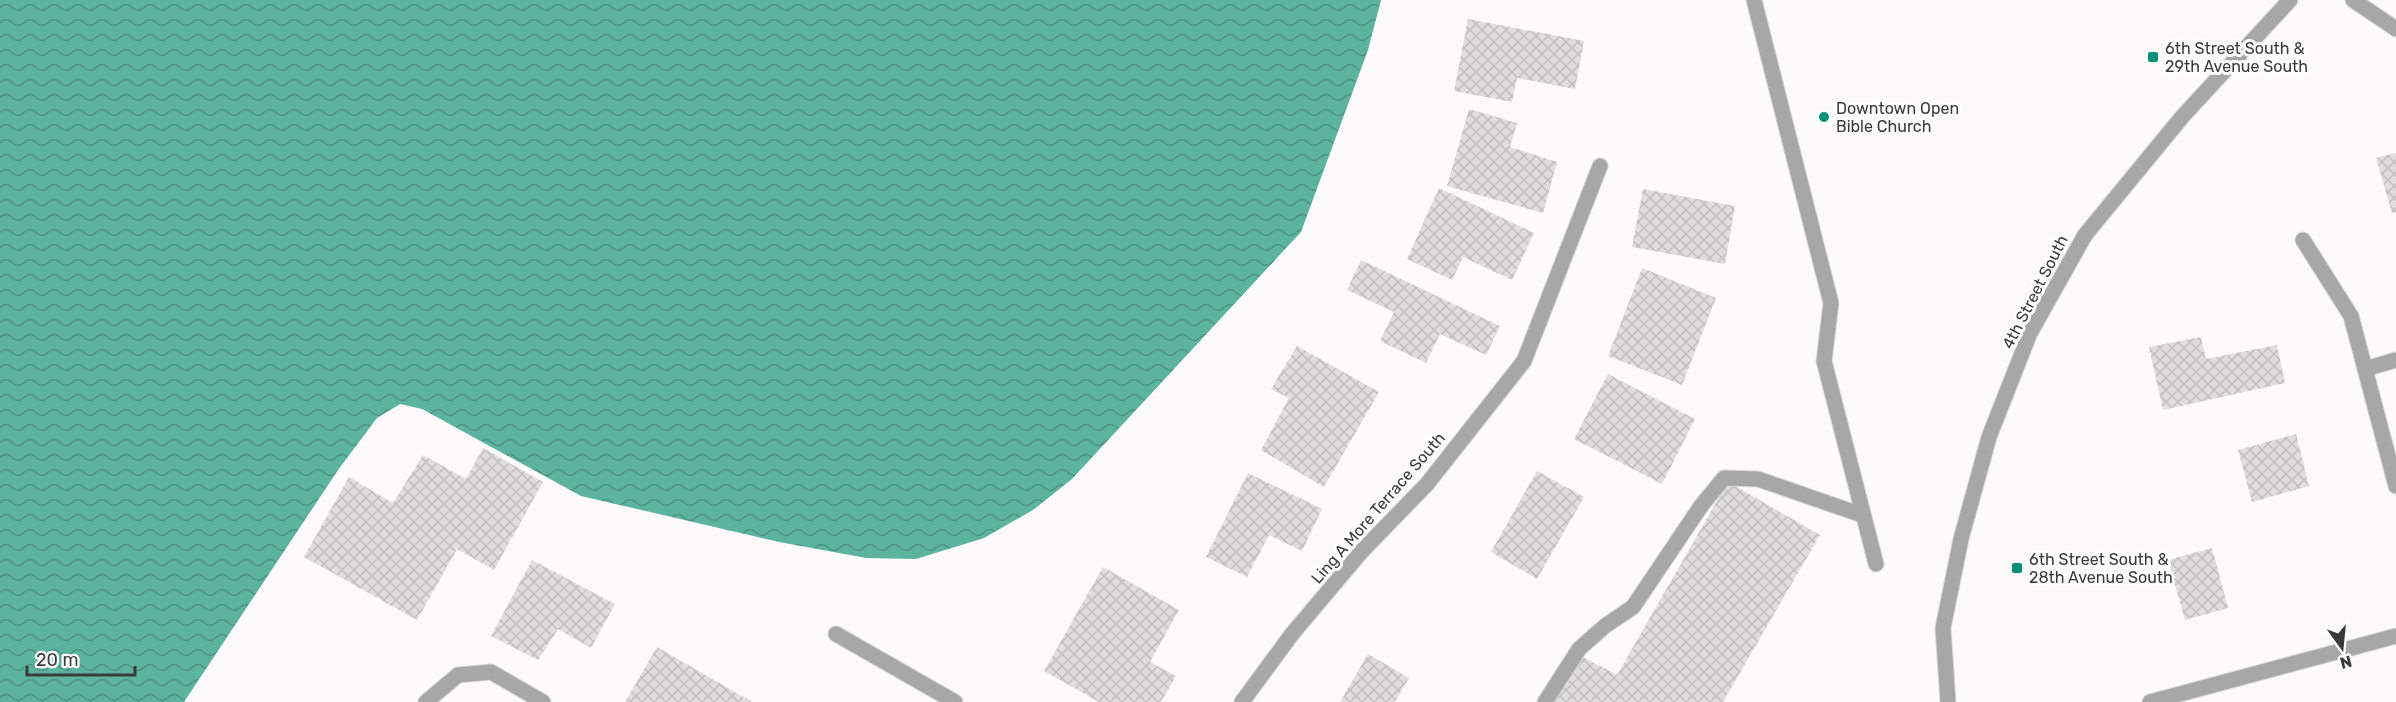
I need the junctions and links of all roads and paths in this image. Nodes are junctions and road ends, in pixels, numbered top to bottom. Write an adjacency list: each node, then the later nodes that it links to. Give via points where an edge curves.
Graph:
1 (1754, 0): 10 (street, via 1831,303 1824,361)
2 (2290, 0): 20 (street, 4th Street South, via 2181,117 2085,235 2030,333 1989,437 1961,539 1944,628)
3 (2353, 0): 4 (street)
4 (2396, 29)
5 (1600, 166): 18 (street, Ling A More Terrace South, via 1524,361 1427,484 1362,551 1292,634)
6 (2303, 240): 8 (street, via 2351,316)
7 (2396, 360): 8 (street)
8 (2365, 369): 9 (street)
9 (2396, 486)
10 (1862, 515): 11 (street); 19 (street, via 1758,479 1724,478 1633,607 1579,649)
11 (1876, 564)
12 (836, 634): 17 (street)
13 (2396, 636): 14 (street)
14 (2185, 698): 21 (street)
15 (426, 702): 16 (street, via 458,675 491,672)
16 (543, 702)
17 (956, 702)
18 (1242, 702)
19 (1545, 702)
20 (1948, 702)
21 (2150, 702)

